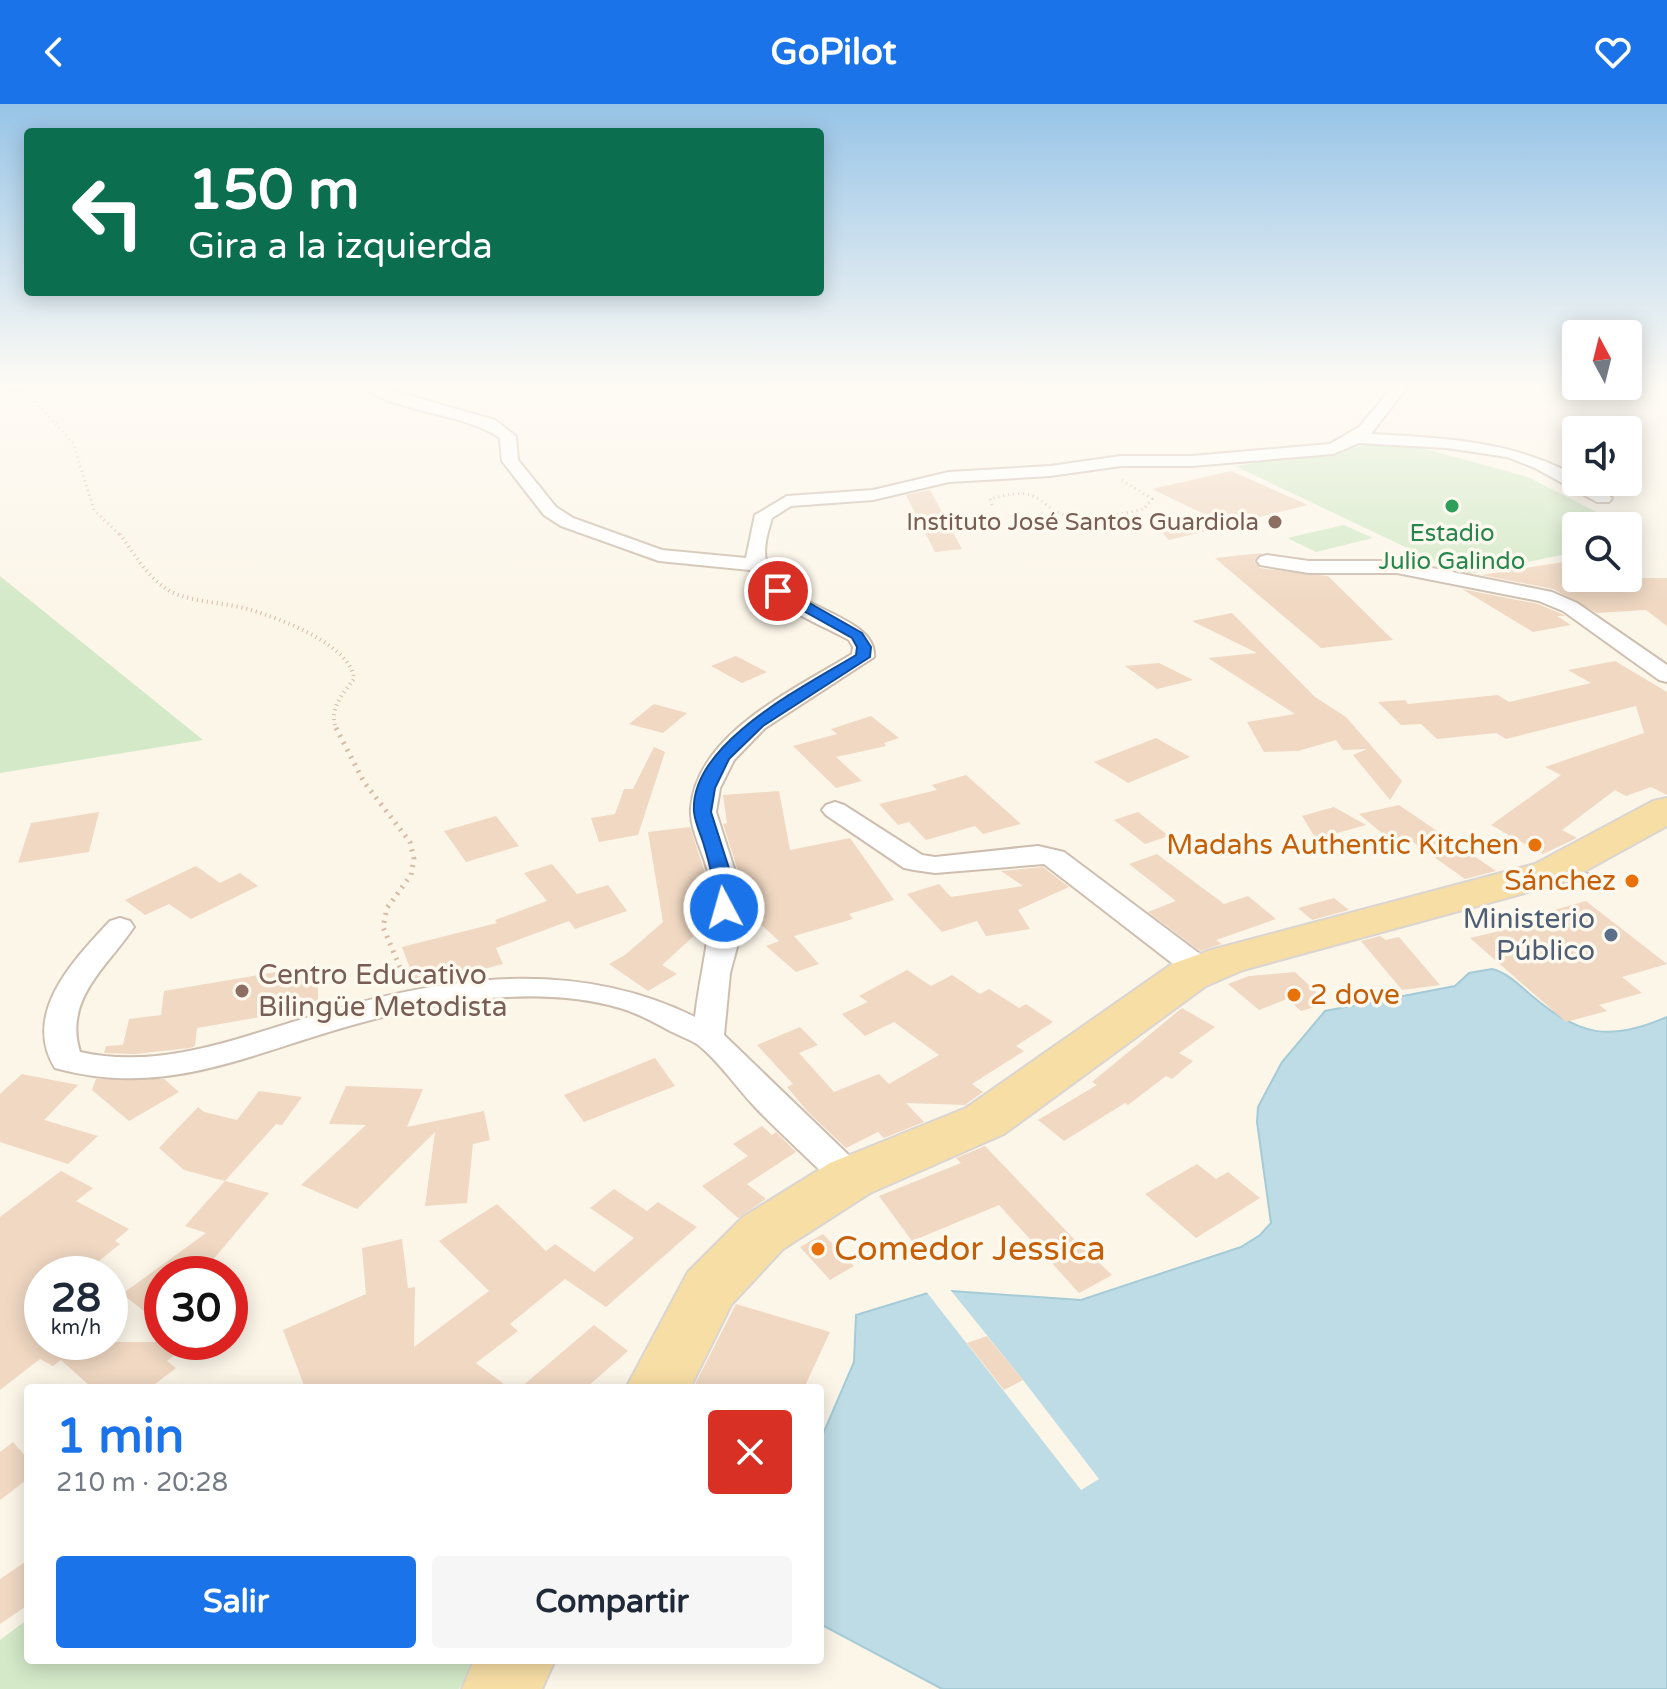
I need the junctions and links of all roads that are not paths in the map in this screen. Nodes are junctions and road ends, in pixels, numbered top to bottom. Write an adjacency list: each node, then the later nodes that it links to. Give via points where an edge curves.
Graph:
1 (510, 457): 6 (street, via 550,511 567,522 659,555)
2 (1249, 457): 6 (street, via 949,477 873,495 787,501 764,515)
3 (1519, 457): 4 (street)
4 (1603, 498)
5 (1267, 561): 7 (street, via 1309,567 1397,567 1545,596 1570,607)
6 (757, 565): 12 (street, via 778,591 857,636 863,657 757,723 723,757 707,788 703,812 724,881 725,936)
7 (1667, 675)
8 (835, 810): 11 (street, via 914,862 935,865 1038,854 1054,858)
9 (1667, 810): 11 (main road, via 1561,872)
10 (120, 927): 12 (street, via 67,994 60,1021 59,1045 66,1060 87,1068 162,1066 242,1051 414,1000 527,989 588,991 632,1001)
11 (1201, 970): 13 (main road, via 985,1121)
12 (708, 1037): 13 (street)
13 (850, 1178): 14 (main road, via 763,1233 709,1289)
14 (660, 1384)
15 (515, 1664): 16 (main road)
16 (500, 1689)

